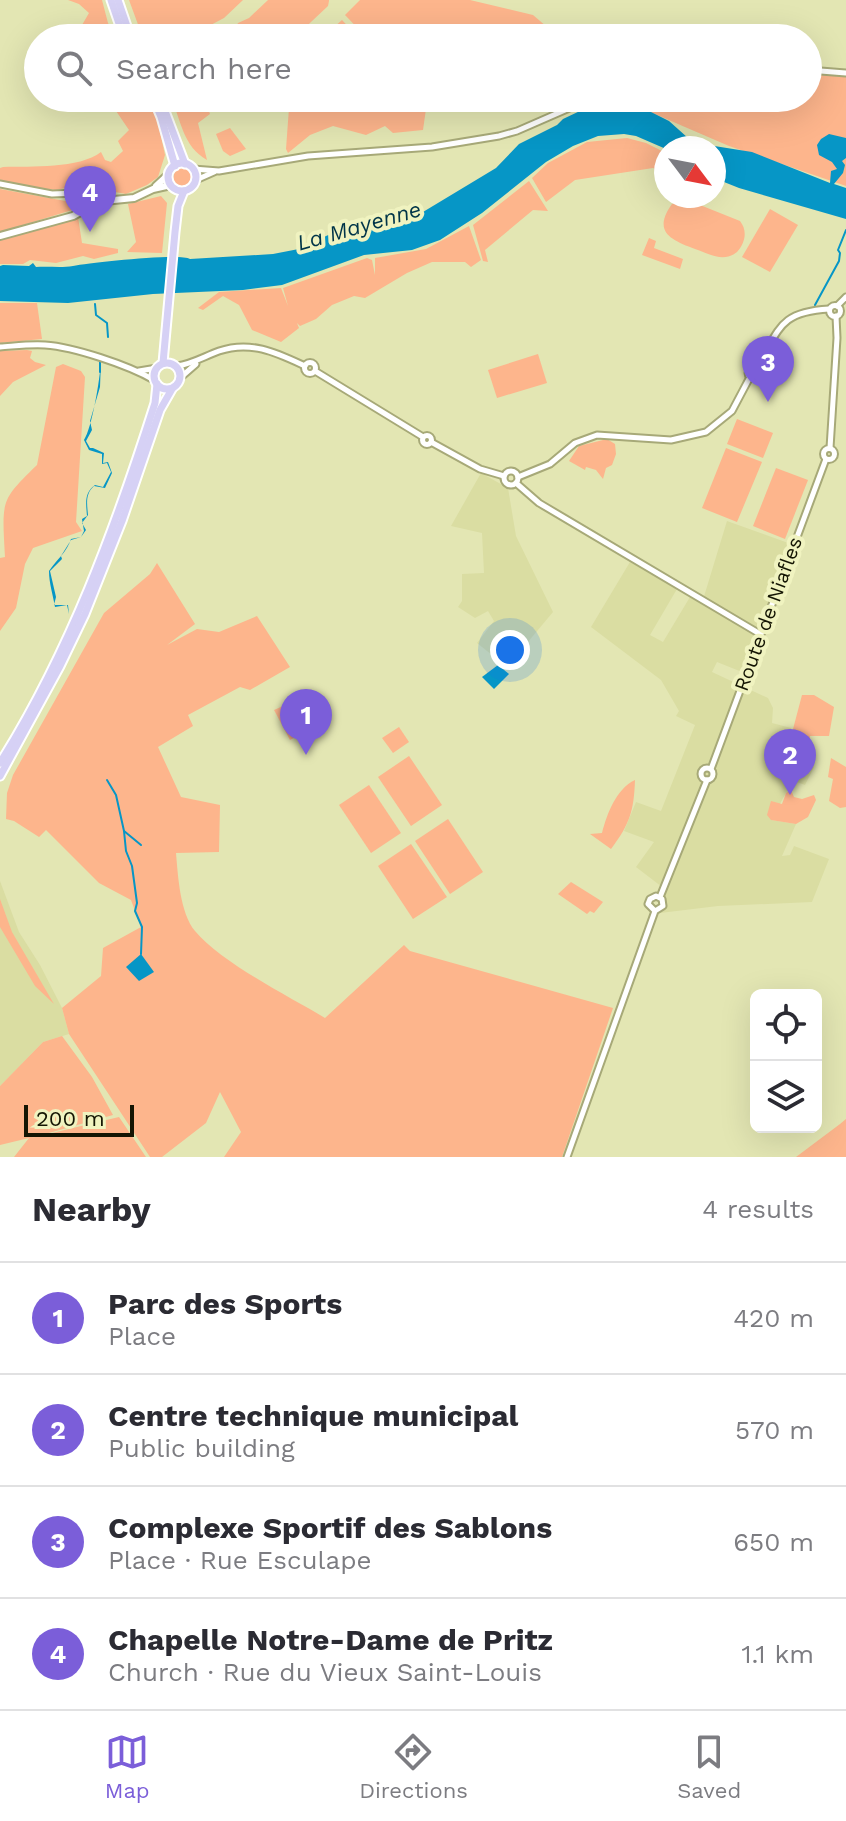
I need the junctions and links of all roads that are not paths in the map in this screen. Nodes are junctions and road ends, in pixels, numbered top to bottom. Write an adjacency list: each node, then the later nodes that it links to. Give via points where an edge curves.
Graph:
1 (111, 0): 3 (main road)
2 (118, 0): 4 (main road)
3 (119, 24)
4 (126, 24)
5 (822, 71): 6 (street)
6 (846, 73)
7 (159, 112): 11 (main road)
8 (165, 112): 10 (main road)
9 (561, 112): 13 (street, via 499,136)
10 (185, 164): 11 (main road); 12 (main road)
11 (175, 166): 14 (main road)
12 (193, 169): 13 (street); 15 (main road)
13 (219, 171): 15 (street)
14 (169, 174): 17 (main road); 18 (main road)
15 (196, 180): 19 (main road)
16 (0, 184): 20 (street)
17 (173, 187): 18 (main road); 19 (main road); 21 (main road)
18 (153, 189): 20 (main road, via 100,205)
19 (184, 191): 21 (main road)
20 (95, 200): 22 (main road, via 81,213)
21 (178, 206): 27 (main road)
22 (0, 236)
23 (846, 297): 24 (street)
24 (837, 306): 25 (street); 26 (street)
25 (829, 309): 26 (street); 37 (street, via 784,322 732,411 706,432 671,440 597,435)
26 (836, 316): 38 (street, Route de Niafles, via 830,448 824,451 826,459)
27 (168, 322): 30 (main road); 31 (main road)
28 (0, 347): 32 (street, via 48,345)
29 (204, 359): 31 (street); 33 (street); 36 (street, via 249,347 313,364 315,371 425,443)
30 (160, 365): 31 (main road); 32 (street); 34 (main road)
31 (176, 365): 33 (main road)
32 (139, 371): 34 (street)
33 (181, 377): 35 (main road)
34 (156, 382): 35 (main road); 39 (main road, via 155,403 99,566 56,663)
35 (172, 389): 40 (main road, via 85,614)
36 (504, 476): 37 (street, via 507,484); 37 (street, via 511,471)
37 (517, 480): 38 (street, via 539,503)
38 (760, 634): 41 (street, Route de Niafles, via 711,769 713,776)
39 (0, 763)
40 (0, 776)
41 (660, 897): 42 (street, via 663,906); 42 (street, via 649,901)
42 (655, 911): 43 (street)
43 (567, 1157)

